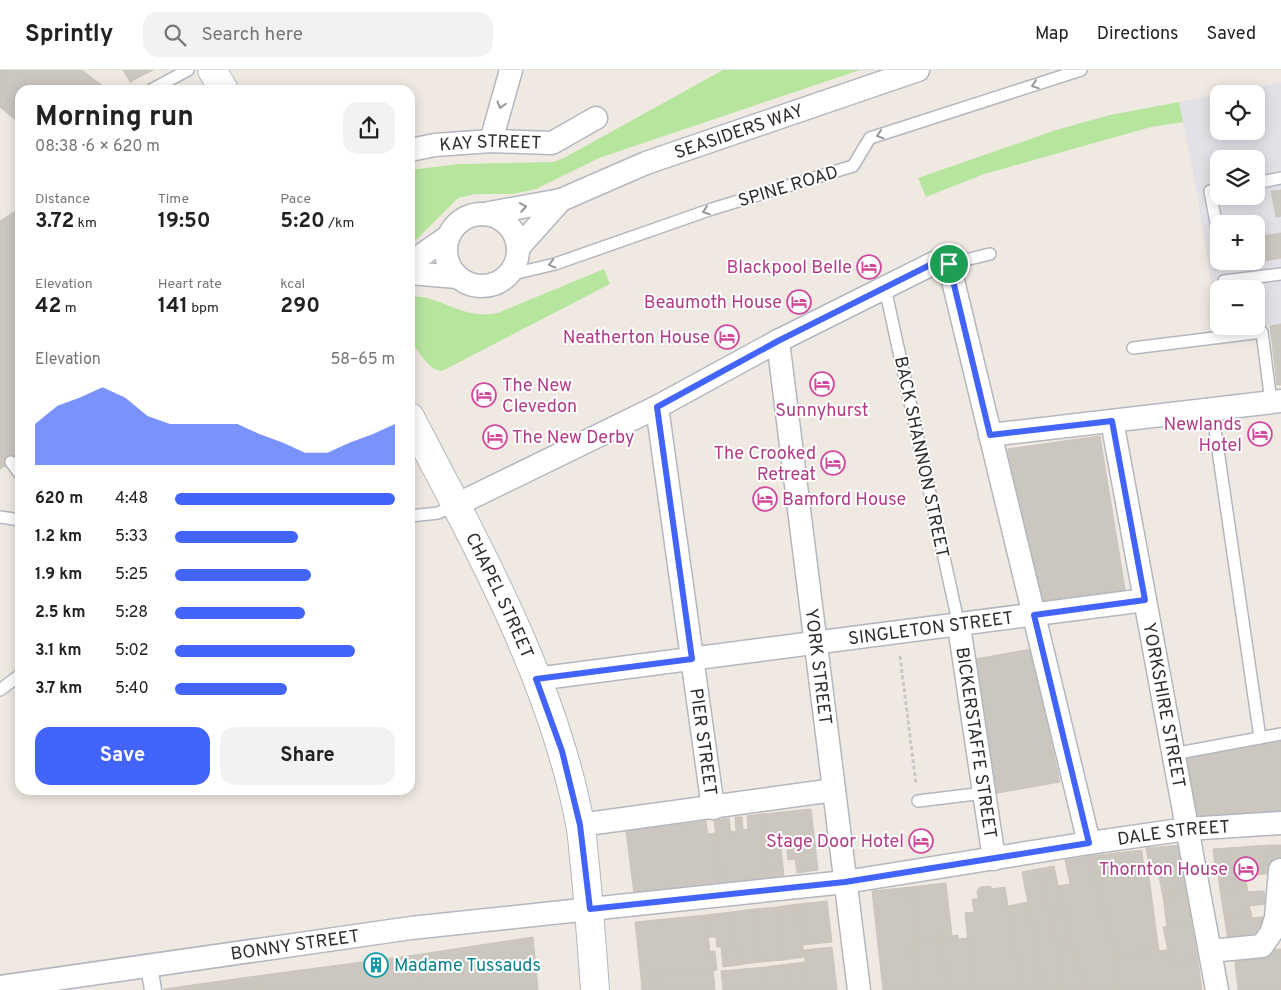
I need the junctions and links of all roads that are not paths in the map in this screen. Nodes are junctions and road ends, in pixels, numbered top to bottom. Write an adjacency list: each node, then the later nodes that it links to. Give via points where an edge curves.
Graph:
1 (188, 70): 6 (lane)
2 (212, 70): 7 (street)
3 (511, 70): 9 (street, one-way to 9)
4 (918, 70): 13 (street, SEASIDERS WAY, via 646,163)
5 (1081, 70): 21 (lane, SPINE ROAD, one-way to 21, via 870,138 853,166 712,209 555,264)
6 (160, 85)
7 (221, 85)
8 (596, 118): 9 (street, KAY STREET, via 552,143)
9 (491, 140): 10 (street, KAY STREET)
10 (415, 149)
11 (1281, 178): 12 (lane)
12 (1265, 181)
13 (561, 200): 14 (street, SEASIDERS WAY, one-way to 13); 16 (street, SEASIDERS WAY)
14 (484, 214): 15 (street, SEASIDERS WAY, via 463,219); 16 (street, via 503,221 511,229)
15 (449, 236): 18 (street, SEASIDERS WAY); 23 (street, via 446,258)
16 (518, 248): 21 (street, SEASIDERS WAY, via 514,267)
17 (990, 254): 19 (lane)
18 (415, 260)
19 (949, 264): 25 (street, via 934,263); 33 (street)
20 (415, 273): 23 (street)
21 (508, 274): 23 (street, via 489,286 472,285)
22 (1281, 274): 24 (lane)
23 (457, 277)
24 (1238, 280)
25 (885, 288): 26 (street); 42 (lane, BACK SHANNON STREET)
26 (778, 341): 29 (street); 43 (street, YORK STREET)
27 (1133, 348): 28 (lane, via 1262,332)
28 (1276, 402): 30 (street)
29 (657, 407): 36 (street); 44 (street, PIER STREET)
30 (1212, 409): 31 (street); 49 (lane)
31 (1112, 421): 33 (street); 40 (street, YORKSHIRE STREET)
32 (415, 427): 36 (street, CHAPEL STREET)
33 (990, 435): 41 (street)
34 (11, 462): 35 (lane)
35 (15, 467)
36 (456, 505): 37 (lane, via 438,513); 45 (street, CHAPEL STREET, via 502,598)
37 (415, 515)
38 (0, 517): 39 (lane)
39 (15, 519)
40 (1145, 600): 41 (street, SINGLETON STREET); 50 (street, YORKSHIRE STREET)
41 (1034, 615): 42 (street, SINGLETON STREET); 58 (street)
42 (959, 626): 43 (street, SINGLETON STREET); 52 (street, BICKERSTAFFE STREET)
43 (815, 643): 44 (street, SINGLETON STREET); 51 (street, YORK STREET)
44 (692, 659): 45 (street, SINGLETON STREET); 54 (street, PIER STREET)
45 (536, 679): 56 (street, CHAPEL STREET, via 562,751)
46 (15, 680): 47 (lane)
47 (0, 690)
48 (1281, 734): 49 (lane)
49 (1260, 738): 50 (lane)
50 (1173, 754): 57 (street, YORKSHIRE STREET)
51 (834, 790): 54 (street); 61 (street, YORK STREET)
52 (984, 793): 53 (lane); 59 (street, BICKERSTAFFE STREET)
53 (918, 801)
54 (713, 808): 56 (street)
55 (1281, 823): 57 (street, DALE STREET)
56 (580, 825): 62 (street, CHAPEL STREET)
57 (1187, 829): 58 (street, DALE STREET); 63 (street, YORKSHIRE STREET)
58 (1089, 843): 59 (street, DALE STREET)
59 (994, 860): 61 (street, DALE STREET)
60 (1280, 870): 63 (street, via 1276,918 1262,946)
61 (845, 882): 62 (street, DALE STREET); 68 (street, YORK STREET)
62 (590, 909): 64 (street, BONNY STREET, via 411,928); 67 (street, CHAPEL STREET)
63 (1210, 952): 69 (street, YORKSHIRE STREET)
64 (150, 966): 65 (street, BONNY STREET); 66 (street)
65 (0, 987)
66 (153, 990)
67 (595, 990)
68 (859, 990)
69 (1216, 990)

